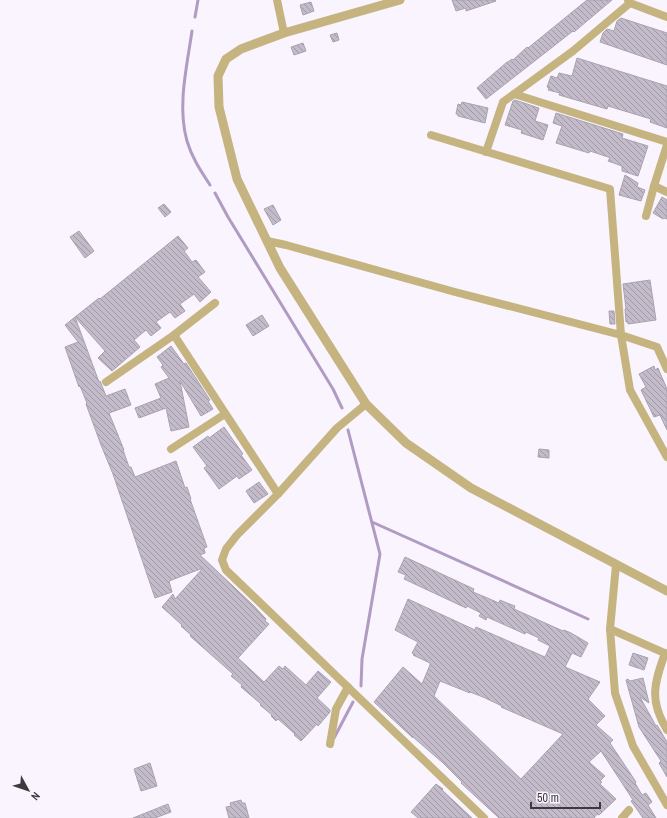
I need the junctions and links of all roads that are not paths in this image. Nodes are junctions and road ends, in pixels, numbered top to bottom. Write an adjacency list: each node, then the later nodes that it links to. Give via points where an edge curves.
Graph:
1 (277, 0): 5 (street)
2 (400, 0): 5 (street)
3 (629, 2): 4 (street); 6 (street, via 573,51)
4 (667, 17)
5 (284, 33): 13 (street, via 240,49 226,59 218,76 219,107 236,179)
6 (514, 94): 8 (street); 9 (street, via 503,102)
7 (431, 135): 9 (street)
8 (667, 143): 10 (street)
9 (486, 152): 16 (street, via 610,189)
10 (654, 186): 11 (street); 12 (street)
11 (667, 192)
12 (646, 216)
13 (267, 241): 16 (street); 19 (street, via 280,268)
14 (215, 303): 15 (street)
15 (174, 335): 18 (street); 20 (street)
16 (621, 335): 17 (street, via 657,347); 22 (street, via 630,390)
17 (667, 369)
18 (106, 382)
19 (366, 404): 23 (street, via 337,428); 24 (street, via 406,443 471,488)
20 (225, 414): 21 (street); 23 (street)
21 (171, 449)
22 (667, 455)
23 (278, 494): 28 (street, via 226,549 222,560 226,570)
24 (616, 565): 25 (street); 26 (street)
25 (667, 591)
26 (610, 629): 27 (street); 31 (street, via 615,692 633,746)
27 (666, 654): 29 (street, via 656,678 654,695 659,717)
28 (348, 687): 30 (street, via 336,709); 33 (street)
29 (667, 730)
30 (330, 744)
31 (667, 805)
32 (629, 810): 34 (street)
33 (484, 818)
34 (622, 818)

